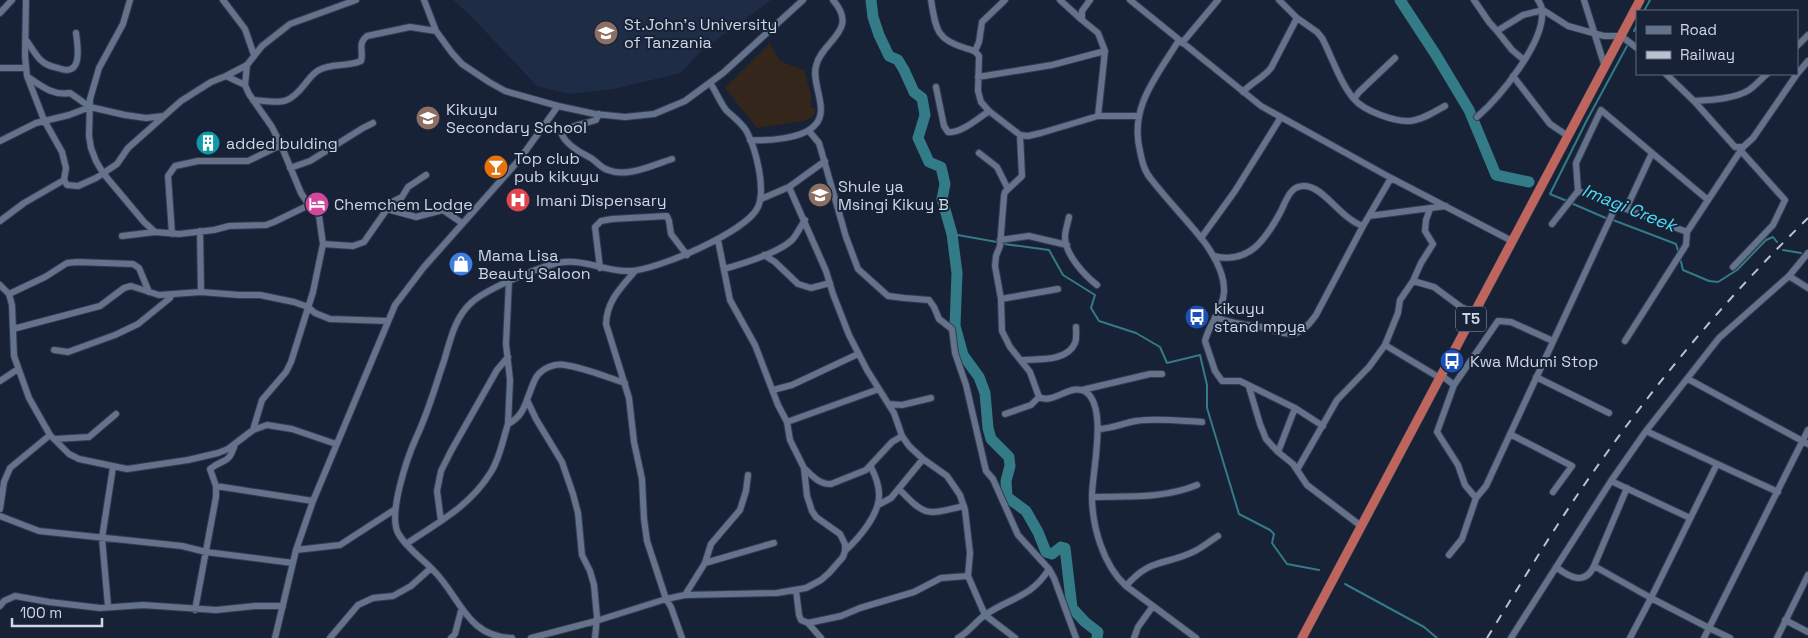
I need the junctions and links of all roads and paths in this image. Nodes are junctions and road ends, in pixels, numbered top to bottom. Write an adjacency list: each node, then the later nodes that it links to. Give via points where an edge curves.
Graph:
1 (12, 0): 21 (street)
2 (26, 0): 30 (street)
3 (130, 0): 61 (street, via 123,24 98,68)
4 (223, 0): 36 (street, via 246,29)
5 (356, 0): 36 (street, via 290,24)
6 (424, 0): 24 (street)
7 (802, 0): 52 (street)
8 (832, 0): 71 (street, via 842,16 842,25 816,63 821,110 817,123)
9 (931, 0): 34 (street, via 942,38)
10 (1005, 0): 34 (street, via 982,22)
11 (1060, 0): 23 (street)
12 (1090, 0): 23 (street, via 1082,11)
13 (1130, 0): 31 (street)
14 (1218, 0): 31 (street)
15 (1279, 0): 22 (street)
16 (1474, 0): 25 (street)
17 (1538, 0): 20 (street)
18 (1584, 0): 27 (street)
19 (1640, 0): 29 (highway, T5)
20 (1542, 10): 25 (street, via 1523,15); 27 (street, via 1568,26); 38 (street, via 1537,39)
21 (0, 13)
22 (1297, 18): 55 (street, via 1266,75 1250,84); 56 (street, via 1322,38)
23 (1082, 20): 35 (street, via 1098,33)
24 (436, 30): 57 (street, via 410,27 367,36 360,45 361,61 318,70 297,94 286,101); 59 (street, via 452,53 474,73 505,91)
25 (1497, 31): 38 (street)
26 (76, 33): 30 (street, via 78,59 70,69 62,70 43,62)
27 (1594, 33): 29 (street); 41 (street)
28 (1808, 35): 32 (street)
29 (1621, 36): 33 (street); 41 (highway, T5)
30 (26, 40): 43 (street)
31 (1180, 42): 55 (street); 66 (street, via 1150,88)
32 (1798, 45)
33 (1636, 47)
34 (975, 51): 51 (street, via 980,60)
35 (1105, 51): 51 (street, via 1052,65); 65 (street)
36 (254, 55): 40 (street)
37 (1394, 58): 56 (street)
38 (1524, 60): 50 (street)
39 (1808, 61): 44 (street)
40 (247, 65): 49 (street); 53 (street)
41 (1605, 67): 73 (highway, T5)
42 (0, 68): 43 (street)
43 (26, 68): 48 (street)
44 (1798, 73)
45 (1667, 75): 58 (street)
46 (1766, 75): 58 (street, via 1744,92)
47 (1796, 75): 77 (street)
48 (27, 76): 61 (street, via 51,91 70,93); 69 (street)
49 (226, 76): 53 (street); 64 (street, via 193,92)
50 (1512, 76): 68 (street); 73 (street, via 1550,124)
51 (978, 77): 62 (street, via 980,98)
52 (711, 84): 63 (street, via 685,101 654,114 625,117); 74 (street)
53 (245, 85): 57 (street)
54 (936, 87): 62 (street, via 948,132 970,125)
55 (1244, 92): 67 (street)
56 (1354, 99): 60 (street, via 1376,113 1406,121)
57 (253, 100): 76 (street)
58 (1694, 101): 77 (street, via 1735,147)
59 (558, 106): 63 (street); 102 (street, via 519,160)
60 (1445, 106)
61 (90, 107): 64 (street, via 146,118); 69 (street); 83 (street, via 89,142)
62 (989, 111): 72 (street)
63 (599, 114): 80 (street, via 596,120 566,130 562,135 567,143 604,169 632,171)
64 (166, 116): 83 (street, via 128,148 117,164)
65 (1098, 116): 66 (street); 72 (street, via 1041,133)
66 (1138, 116): 110 (street, via 1138,146 1145,171)
67 (1281, 117): 85 (street); 110 (street)
68 (1477, 117)
69 (44, 120): 75 (street); 86 (street, via 62,152 66,168)
70 (374, 123): 82 (street, via 310,161)
71 (809, 131): 74 (street, via 774,139); 81 (street, via 819,143)
72 (1020, 135): 88 (street, via 1022,176)
73 (1568, 136): 113 (highway, T5)
74 (750, 140): 90 (street, via 759,172)
75 (0, 141)
76 (281, 144): 82 (street); 108 (street, via 248,161 175,166 168,176)
77 (1742, 149): 91 (street); 120 (street, via 1785,200 1773,224)
78 (1652, 152): 89 (street, via 1601,110 1576,162); 91 (street); 96 (street)
79 (979, 153): 88 (street, via 997,167)
80 (672, 159)
81 (825, 161): 87 (street); 223 (street, via 858,269 888,296 928,300 940,319 952,328 955,353 966,385 986,471 993,479 1018,535)
82 (290, 168): 94 (street)
83 (103, 173): 86 (street, via 78,186 67,185); 106 (street)
84 (426, 175): 97 (street, via 408,187)
85 (1391, 178): 92 (street); 98 (street)
86 (64, 180): 101 (street)
87 (789, 187): 90 (street); 100 (street)
88 (1008, 189): 112 (street, via 1002,202)
89 (1578, 191): 93 (street); 103 (street)
90 (760, 199): 111 (street, via 753,214)
91 (1708, 200): 107 (street)
92 (1446, 206): 95 (street); 113 (street)
93 (1616, 206): 96 (street); 143 (street)
94 (311, 208): 105 (street, via 305,207 266,225); 114 (street, via 320,216)
95 (1430, 209): 98 (street); 126 (street, via 1425,231 1433,244)
96 (1626, 209): 107 (street)
97 (387, 210): 102 (street, via 416,216 443,210); 114 (street, via 359,245)
98 (1369, 216): 104 (street)
99 (1069, 217): 115 (street)
100 (805, 220): 118 (street, via 791,241); 127 (street)
101 (0, 221)
102 (462, 223): 140 (street, via 395,305)
103 (1552, 224)
104 (1362, 226): 119 (street, via 1311,187 1297,187 1289,195 1273,226 1252,250 1232,259); 139 (street, via 1325,299 1302,330 1288,334)
105 (200, 231): 108 (street); 133 (street)
106 (155, 232): 108 (street); 109 (street)
107 (1687, 232): 144 (street, via 1686,245)
108 (172, 234)
109 (122, 236)
110 (1201, 238): 119 (street)
111 (718, 240): 117 (street); 122 (street)
112 (1000, 240): 115 (street, via 1028,236); 136 (street, via 995,266)
113 (1512, 241): 138 (highway, T5)
114 (323, 244): 137 (street)
115 (1067, 245): 129 (street, via 1081,271)
116 (1808, 252): 124 (street)
117 (687, 254): 121 (street, via 671,234 667,216 612,219 601,221 596,227); 123 (street)
118 (764, 255): 122 (street); 127 (street, via 798,284 811,288)
119 (1214, 256): 139 (street, via 1224,292)
120 (1733, 267)
121 (600, 268): 123 (street); 125 (street, via 565,262)
122 (724, 269): 160 (street, via 732,303 755,344)
123 (635, 271): 156 (street, via 606,312 610,342)
124 (1789, 276): 130 (street); 154 (street, via 1720,338)
125 (509, 280): 148 (street); 205 (street, via 469,304 459,318 404,467)
126 (1413, 280): 138 (street, via 1434,287 1461,307); 145 (street, via 1400,300)
127 (830, 283): 147 (street)
128 (0, 284): 134 (street)
129 (1097, 285)
130 (1808, 288)
131 (1058, 289): 136 (street)
132 (150, 292): 134 (street, via 139,268 133,264 77,262 67,263); 135 (street); 142 (street, via 131,286 100,306)
133 (201, 292): 135 (street); 137 (street, via 260,295)
134 (9, 294): 142 (street)
135 (171, 295): 146 (street, via 138,324 116,335 68,352)
136 (1000, 299): 149 (street, via 1004,335)
137 (308, 307): 140 (street, via 330,319); 175 (street, via 291,362 262,400)
138 (1474, 312): 152 (highway, T5)
139 (1215, 317): 158 (street, via 1205,341 1218,378)
140 (388, 321): 183 (street)
141 (1076, 327): 149 (street, via 1075,343 1059,356)
142 (13, 329): 150 (street)
143 (1553, 341): 153 (street); 157 (street, via 1511,322 1498,321)
144 (1624, 341)
145 (1385, 345): 152 (street); 173 (street, via 1337,400)
146 (54, 350)
147 (858, 354): 159 (street); 160 (street)
148 (508, 357): 172 (street); 208 (street, via 497,370 441,471 437,491)
149 (1021, 360): 162 (street, via 1030,372)
150 (18, 369): 155 (street); 180 (street, via 29,398)
151 (1162, 374): 161 (street)
152 (1440, 376): 157 (street); 209 (highway, T5)
153 (1536, 377): 167 (street); 178 (street)
154 (1688, 379): 177 (street); 181 (street)
155 (0, 381)
156 (625, 382): 164 (street, via 564,364 556,365 538,374); 230 (street, via 642,479 647,541)
157 (1454, 386): 200 (street, via 1437,432 1458,466 1465,485)
158 (1249, 387): 166 (street); 184 (street, via 1266,439)
159 (879, 389): 165 (street); 170 (street)
160 (773, 390): 170 (street)
161 (1082, 390): 162 (street, via 1048,399); 174 (street, via 1093,402)
162 (1039, 397): 169 (street, via 1031,404)
163 (930, 398): 165 (street)
164 (527, 400): 172 (street, via 516,420); 239 (street, via 562,462 573,494 580,523 582,555 594,585)
165 (889, 404): 179 (street)
166 (1295, 408): 173 (street); 184 (street)
167 (1610, 413)
168 (116, 414): 180 (street, via 89,437)
169 (1005, 414)
170 (787, 422): 189 (street, via 790,440)
171 (1202, 422): 174 (street, via 1148,420)
172 (508, 424): 208 (street, via 492,470 462,507)
173 (1322, 426): 190 (street)
174 (1098, 429): 199 (street)
175 (253, 430): 182 (street); 183 (street, via 267,425 292,429)
176 (1808, 430): 181 (street)
177 (1646, 431): 186 (street); 192 (street)
178 (1510, 434): 197 (street, via 1572,466); 200 (street, via 1486,486)
179 (902, 436): 185 (street); 188 (street, via 892,442)
180 (53, 437): 187 (street, via 69,454 79,459); 204 (street, via 10,468 4,482)
181 (1805, 443): 198 (street)
182 (235, 444): 187 (street, via 218,453 188,460 127,469); 193 (street, via 232,456 210,470)
183 (336, 444): 201 (street)
184 (1278, 452): 190 (street)
185 (923, 459): 195 (street); 203 (street, via 954,484)
186 (1718, 464): 198 (street); 207 (street)
187 (113, 467): 211 (street)
188 (871, 467): 189 (street, via 831,484 819,482); 202 (street, via 880,495)
189 (804, 468): 215 (street, via 812,511 840,534)
190 (1298, 470): 209 (street, via 1307,485)
191 (748, 475): 218 (street, via 740,510 711,544)
192 (1611, 481): 196 (street); 221 (street)
193 (216, 486): 201 (street); 216 (street)
194 (1197, 486): 199 (street, via 1156,496)
195 (899, 488): 202 (street, via 888,501); 203 (street, via 921,511)
196 (1627, 488): 207 (street); 220 (street)
197 (1554, 492)
198 (1778, 492): 241 (street)
199 (1092, 497): 226 (street, via 1094,517 1106,556 1113,572)
200 (1476, 498): 217 (street, via 1462,538)
201 (313, 501): 214 (street)
202 (878, 505): 215 (street, via 866,529)
203 (964, 506): 225 (street, via 970,553)
204 (0, 509)
205 (394, 510): 213 (street, via 397,531); 214 (street, via 340,544)
206 (0, 516): 211 (street, via 39,531)
207 (1690, 518): 229 (street)
208 (441, 521): 213 (street)
209 (1361, 526): 257 (highway, T5)
210 (1218, 536): 226 (street, via 1195,550 1148,566)
211 (102, 538): 216 (street, via 182,546); 232 (street)
212 (774, 543): 218 (street)
213 (406, 544): 222 (street)
214 (296, 550): 219 (street)
215 (845, 551): 227 (street, via 821,580)
216 (206, 552): 219 (street); 235 (street)
217 (1449, 555)
218 (705, 562): 228 (street)
219 (293, 563): 233 (street)
220 (1594, 566): 221 (street, via 1581,578 1569,576); 229 (street)
221 (1556, 567): 258 (street)
222 (431, 568): 236 (street); 245 (street, via 411,586 393,596 373,598 358,605)
223 (1049, 569): 237 (street, via 1042,580 1024,594); 254 (street)
224 (1808, 575): 238 (street)
225 (968, 576): 237 (street); 240 (street, via 941,578 914,592 841,616)
226 (1126, 586): 234 (street)
227 (796, 590): 228 (street); 240 (street, via 799,615)
228 (685, 595): 230 (street)
229 (1651, 598): 241 (street); 259 (street)
230 (666, 599): 239 (street); 250 (street)
231 (0, 606): 232 (street, via 15,596 100,608)
232 (108, 606): 235 (street, via 143,605)
233 (283, 606): 235 (street); 244 (street)
234 (1153, 606): 255 (street); 256 (street)
235 (196, 610)
236 (461, 610): 246 (street); 247 (street, via 484,631)
237 (985, 615): 252 (street); 253 (street)
238 (1785, 620): 242 (street); 262 (street)
239 (596, 621): 243 (street); 249 (street)
240 (808, 623): 251 (street)
241 (1709, 628): 260 (street); 261 (street)
242 (1808, 632)
243 (543, 637): 248 (street)
244 (275, 638)
245 (330, 638)
246 (451, 638)
247 (512, 638)
248 (531, 638)
249 (596, 638)
250 (682, 638)
251 (821, 638)
252 (958, 638)
253 (1015, 638)
254 (1076, 638)
255 (1134, 638)
256 (1196, 638)
257 (1302, 638)
258 (1511, 638)
259 (1630, 638)
260 (1704, 638)
261 (1730, 638)
262 (1776, 638)

